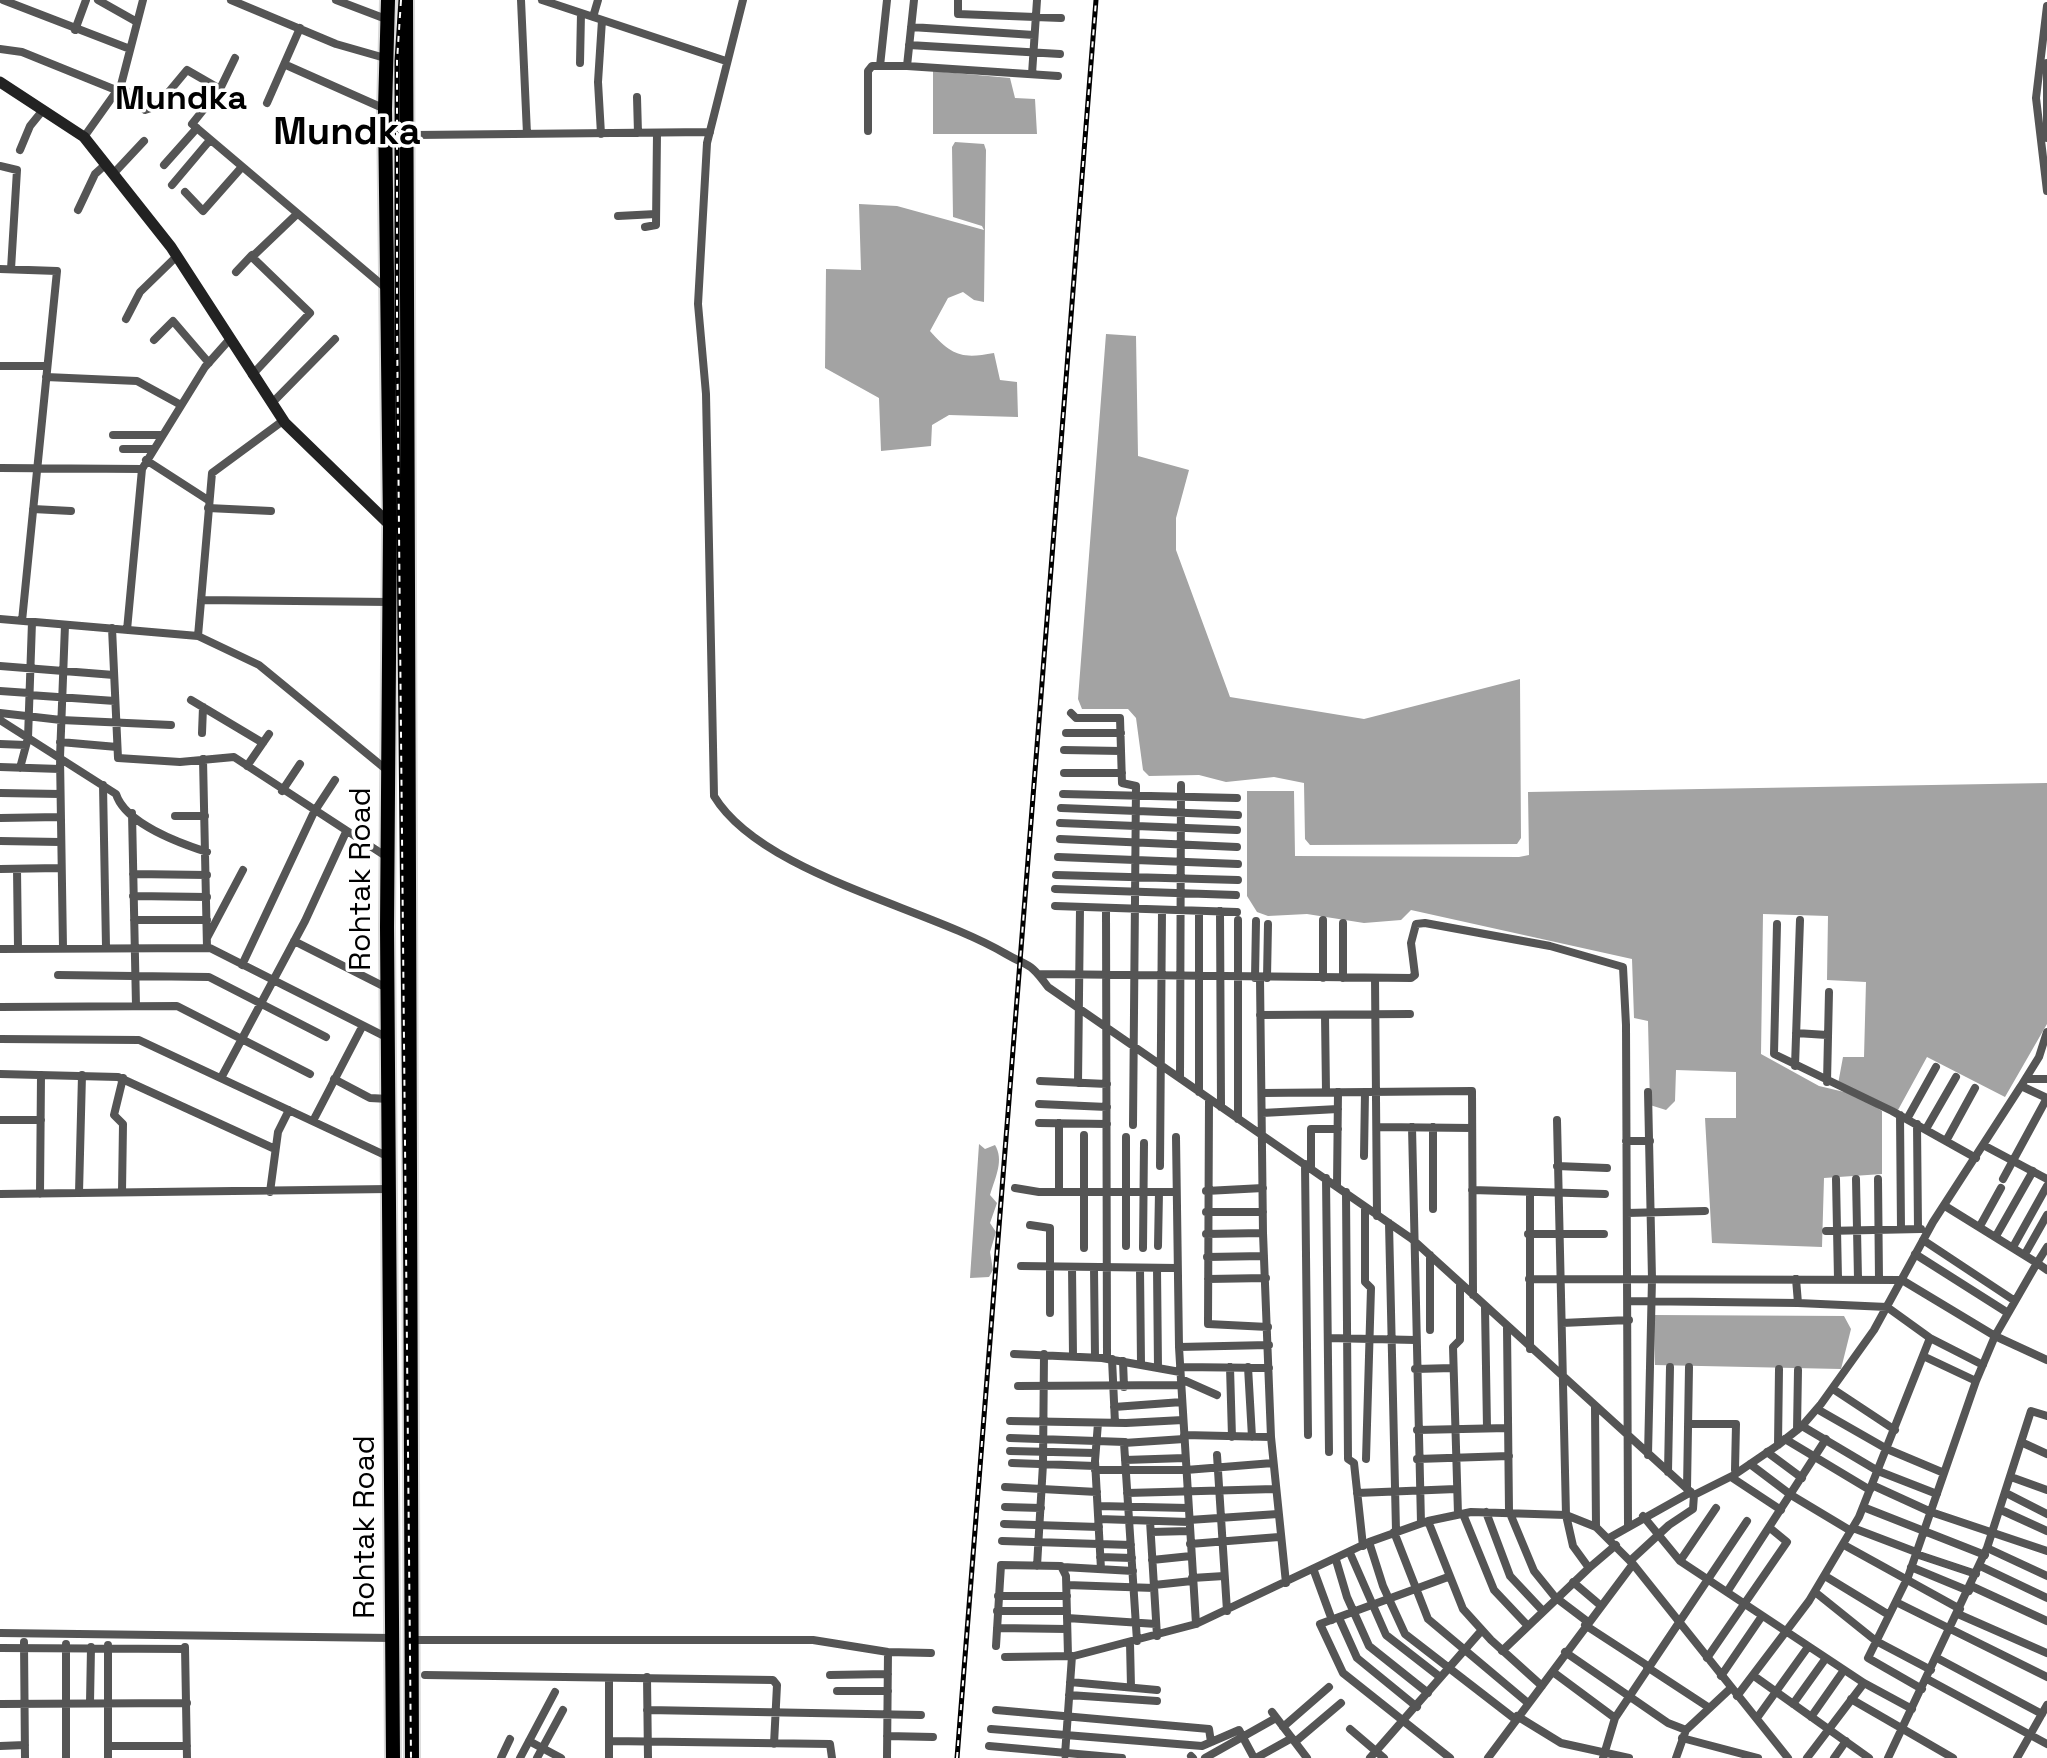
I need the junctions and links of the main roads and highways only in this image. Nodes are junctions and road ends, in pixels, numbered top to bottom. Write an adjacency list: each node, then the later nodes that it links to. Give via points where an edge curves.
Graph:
1 (388, 0): 3 (highway, Rohtak Road)
2 (406, 0): 4 (highway, Rohtak Road)
3 (389, 366): 4 (highway); 6 (highway, Rohtak Road)
4 (406, 366): 5 (highway, Rohtak Road)
5 (408, 1241): 6 (highway); 8 (highway, Rohtak Road)
6 (391, 1242): 7 (highway, Rohtak Road)
7 (393, 1758)
8 (412, 1758)

